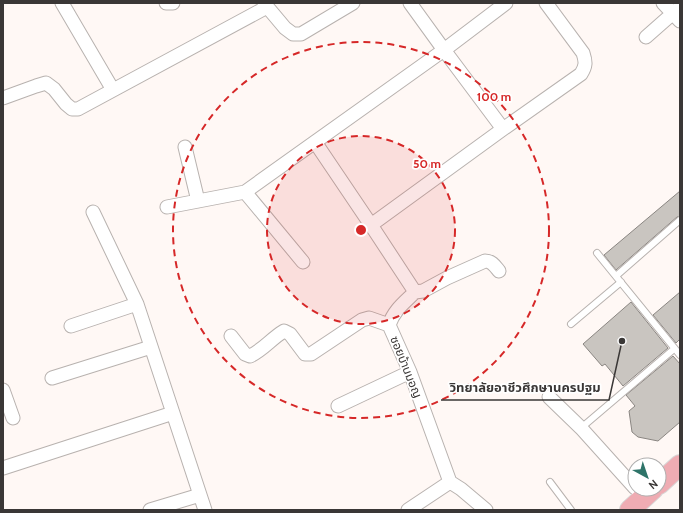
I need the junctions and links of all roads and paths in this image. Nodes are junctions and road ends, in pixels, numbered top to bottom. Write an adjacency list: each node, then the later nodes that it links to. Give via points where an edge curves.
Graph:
1 (62, 3): 13 (street)
2 (166, 3): 3 (street)
3 (173, 3)
4 (353, 3): 9 (street, via 301,34 293,34 285,28)
5 (410, 3): 12 (street)
6 (506, 3): 12 (street)
7 (546, 3): 15 (street, via 583,53 585,67 581,74)
8 (663, 3): 10 (street)
9 (266, 5): 13 (street)
10 (678, 14): 11 (street)
11 (646, 38)
12 (444, 50): 15 (street); 16 (street)
13 (113, 90): 14 (street, via 78,109 66,104 46,83)
14 (3, 98)
15 (503, 129): 23 (street)
16 (315, 142): 18 (street); 23 (street)
17 (185, 147): 19 (street)
18 (246, 192): 19 (street); 25 (street)
19 (198, 201): 20 (street)
20 (167, 206)
21 (93, 212): 30 (street)
22 (680, 220): 27 (lane)
23 (371, 225): 29 (street)
24 (597, 253): 27 (lane)
25 (303, 262)
26 (499, 271): 29 (street, via 489,261 485,261 423,291)
27 (616, 276): 28 (lane)
28 (621, 282): 31 (lane); 36 (lane)
29 (415, 292): 32 (street, ซอยบ้านมอญ, via 395,312)
30 (137, 304): 33 (street); 35 (street)
31 (571, 324)
32 (389, 325): 34 (street, via 369,318 362,320 311,354 305,354 290,334 284,332 250,356 245,354); 38 (street, ซอยบ้านมอญ)
33 (71, 326)
34 (231, 336)
35 (151, 347): 39 (street); 43 (street)
36 (674, 349): 37 (lane); 45 (lane)
37 (680, 355)
38 (410, 372): 42 (street); 50 (street, ซอยบ้านมอญ)
39 (52, 378)
40 (3, 390): 44 (street)
41 (549, 397): 45 (street)
42 (338, 406)
43 (173, 413): 47 (street); 52 (street)
44 (13, 418)
45 (580, 428): 49 (street)
46 (680, 465): 48 (main road)
47 (3, 468)
48 (667, 477)
49 (627, 480)
50 (450, 482): 55 (street); 56 (street)
51 (550, 482): 57 (lane)
52 (200, 495): 53 (street); 54 (street)
53 (150, 510)
54 (205, 510)
55 (408, 510)
56 (486, 510)
57 (571, 510)

